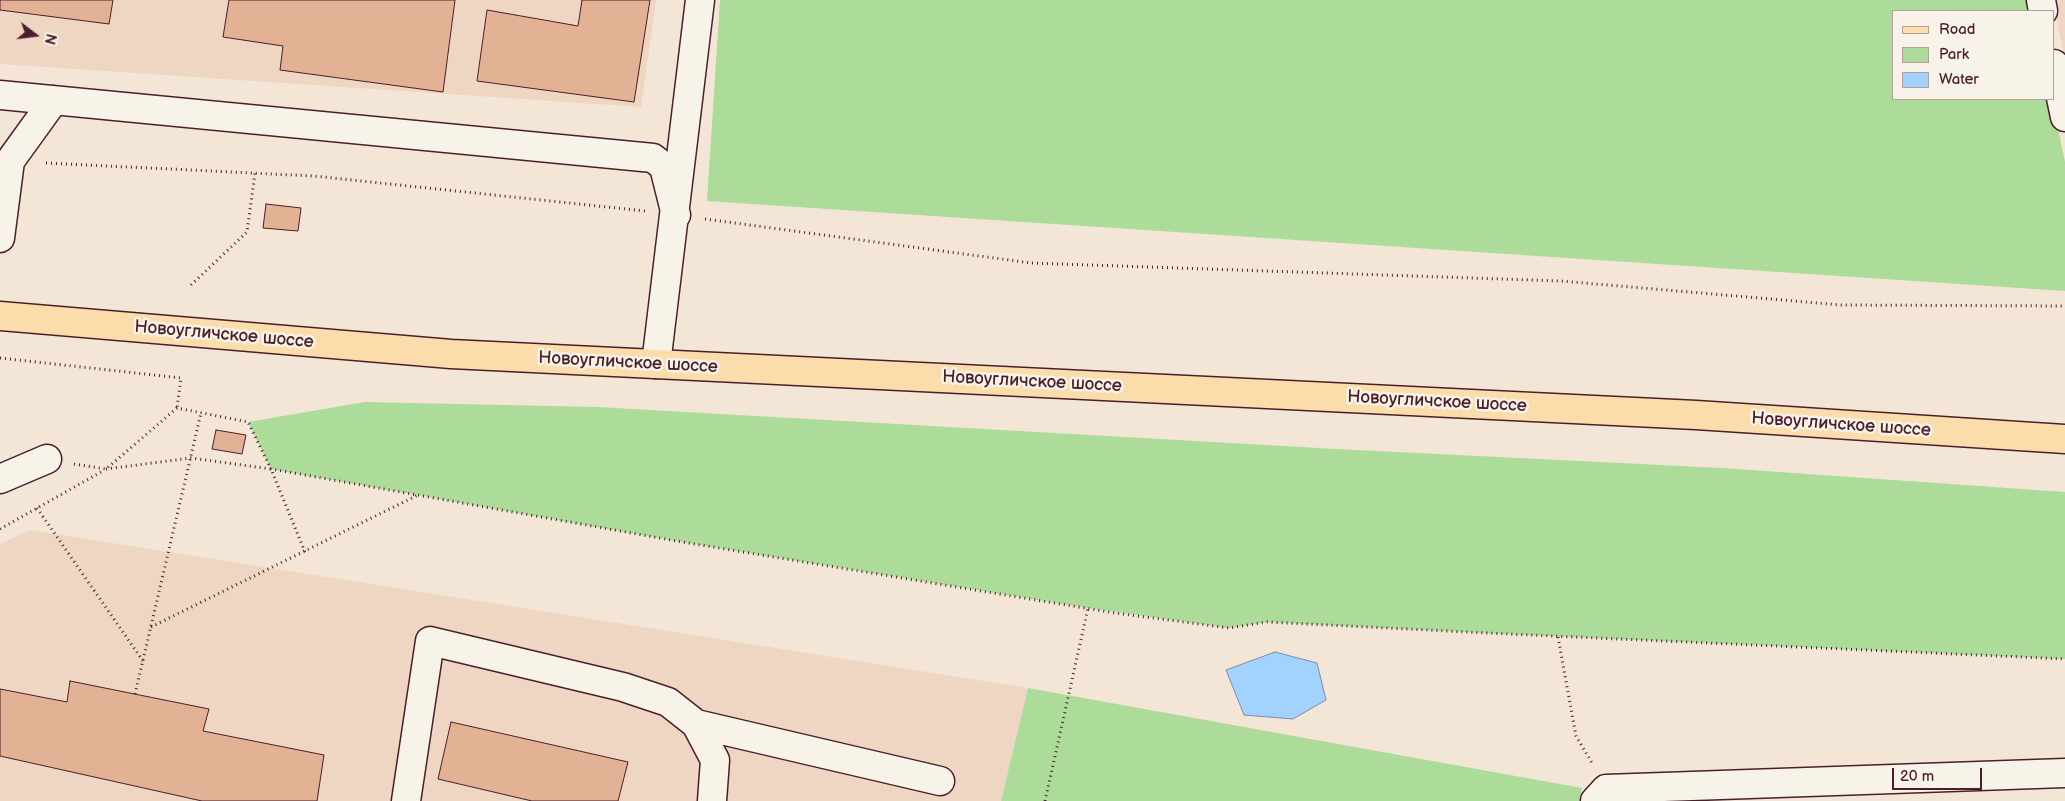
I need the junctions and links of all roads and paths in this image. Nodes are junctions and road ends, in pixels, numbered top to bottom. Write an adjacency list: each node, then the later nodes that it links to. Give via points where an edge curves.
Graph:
1 (700, 0): 8 (street)
2 (2055, 69): 5 (street)
3 (0, 95): 4 (street)
4 (54, 100): 6 (street); 8 (street, via 653,158 664,167)
5 (2065, 118)
6 (10, 161): 7 (path); 9 (street)
7 (255, 173): 8 (path, via 314,176); 10 (path, via 247,232)
8 (676, 214): 11 (path, via 1031,262 1562,281 1841,305); 14 (street)
9 (0, 238)
10 (192, 285)
11 (2065, 306)
12 (0, 316): 14 (main road, Новоугличское шоссе, via 451,354)
13 (0, 358): 15 (path, via 181,378)
14 (656, 364): 17 (main road, Новоугличское шоссе, via 1696,415)
15 (177, 408): 16 (path); 20 (path)
16 (201, 413): 18 (path); 21 (path, via 248,422)
17 (2065, 439)
18 (191, 458): 20 (path); 21 (path); 29 (path)
19 (47, 459): 20 (path); 23 (street)
20 (106, 469)
21 (271, 469): 24 (path); 27 (path)
22 (101, 472): 25 (path)
23 (0, 479)
24 (419, 495): 27 (path); 28 (path, via 676,541)
25 (37, 508): 26 (path); 32 (path)
26 (0, 529)
27 (305, 552): 29 (path)
28 (1088, 608): 30 (path, via 1229,628 1267,622); 40 (path)
29 (151, 627): 32 (path)
30 (1558, 637): 31 (path); 37 (path, via 1576,736)
31 (2065, 659)
32 (143, 661): 33 (path)
33 (135, 694)
34 (696, 724): 36 (street); 38 (street, via 668,702 622,687 430,641); 39 (street, via 714,760)
35 (2065, 773): 37 (street)
36 (940, 781)
37 (1600, 795)
38 (406, 801)
39 (712, 801)
40 (1044, 801)

